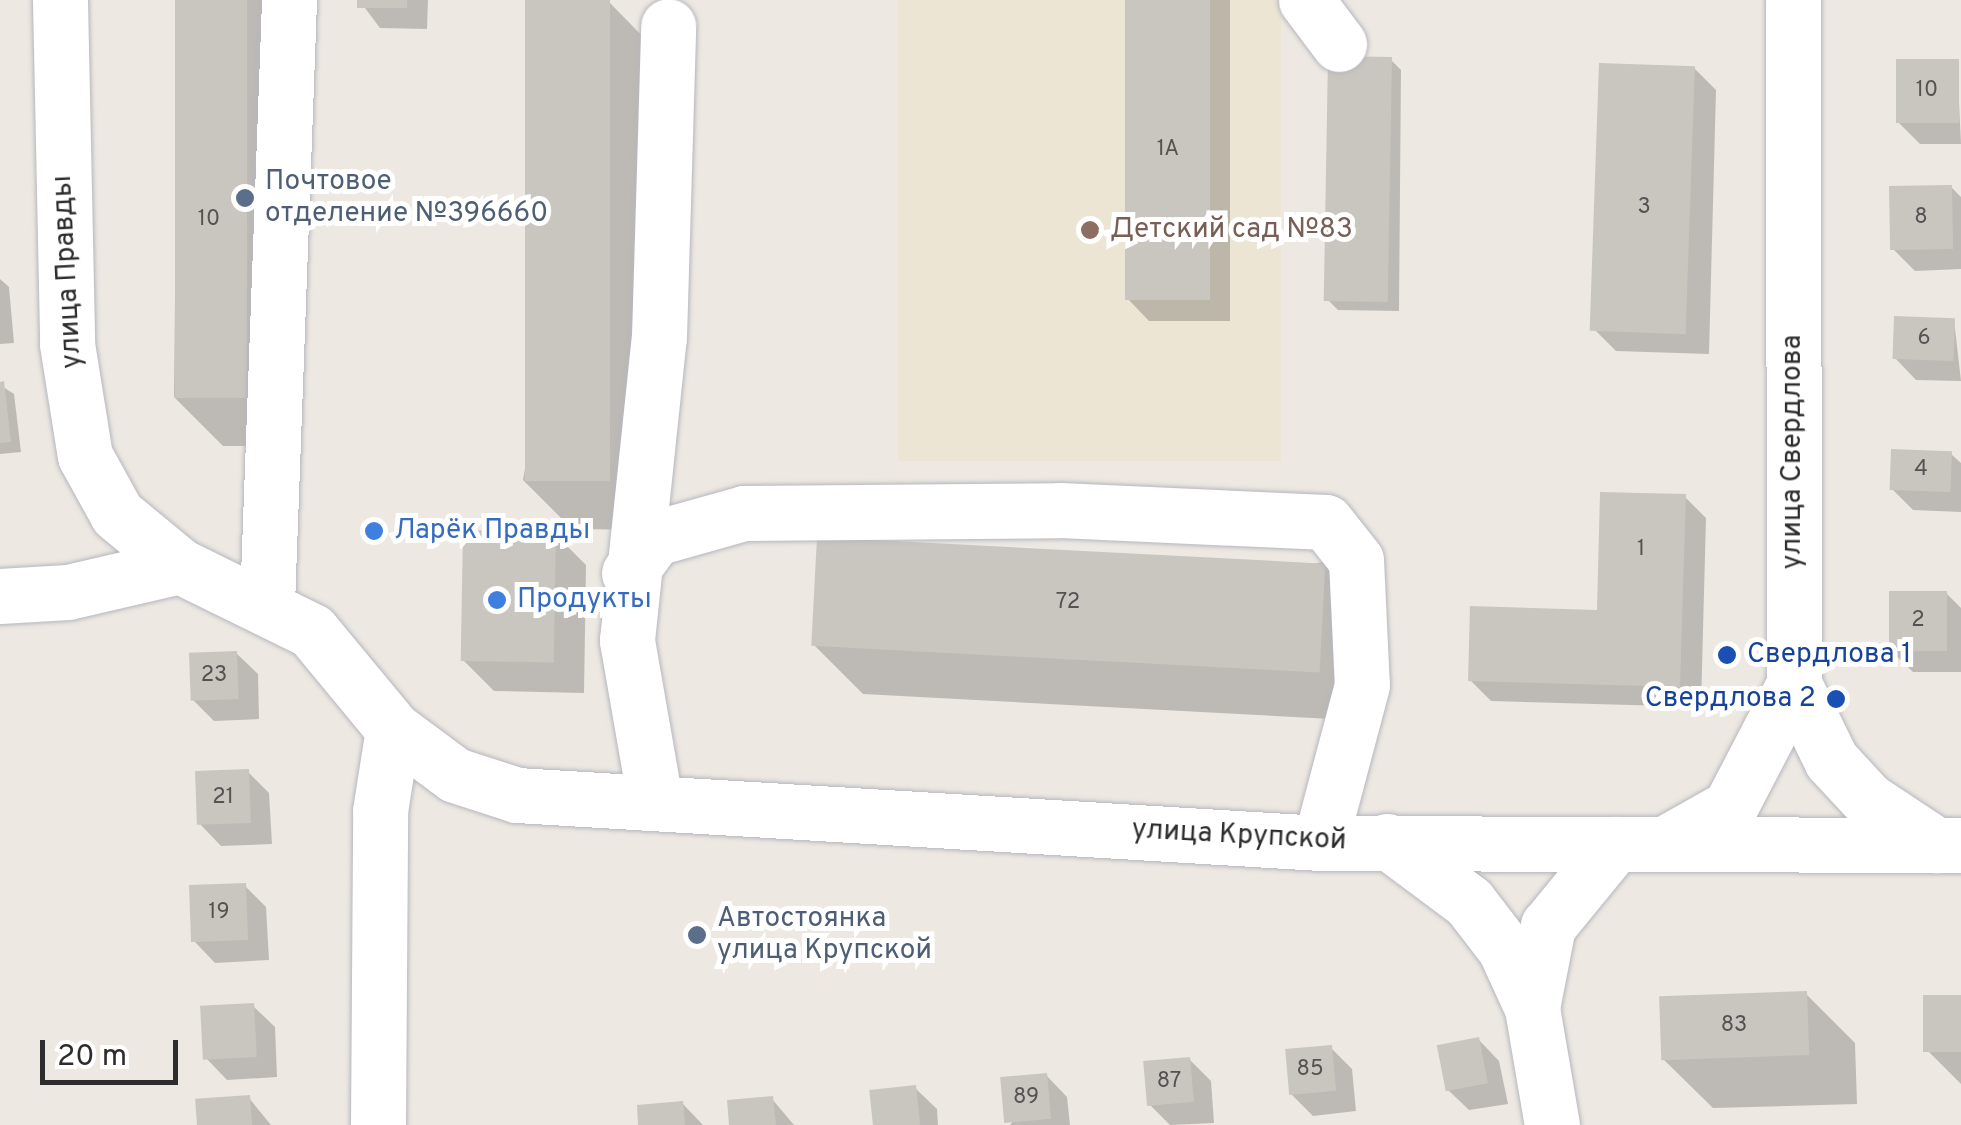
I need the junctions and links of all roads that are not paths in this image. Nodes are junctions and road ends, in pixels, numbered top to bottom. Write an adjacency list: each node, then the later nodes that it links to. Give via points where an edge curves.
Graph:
1 (60, 0): 7 (street, улица Правды, via 67,344 86,456 117,514)
2 (289, 0): 10 (street)
3 (1306, 0): 6 (street)
4 (1793, 0): 11 (street, улица Свердлова)
5 (668, 26): 8 (street, via 659,337)
6 (1339, 44)
7 (180, 566): 9 (street, via 68,592); 10 (street, улица Правды)
8 (629, 573): 13 (street, via 627,640); 14 (street, via 655,538 744,513 1060,510 1326,522 1356,560 1362,685)
9 (0, 596)
10 (268, 604): 12 (street, улица Правды, via 346,663)
11 (1794, 684): 16 (street, via 1730,808); 17 (street, улица Свердлова, via 1831,760 1868,800)
12 (394, 729): 13 (street, улица Крупской, via 455,775 517,795); 19 (street, via 378,847)
13 (655, 801): 14 (street, улица Крупской)
14 (1320, 842): 15 (street, улица Крупской)
15 (1388, 842): 16 (street, улица Крупской); 18 (street, via 1470,902)
16 (1640, 844): 17 (street, улица Крупской); 18 (street, via 1548,926)
17 (1948, 845)
18 (1532, 1008): 20 (street)
19 (378, 1125)
20 (1552, 1125)

